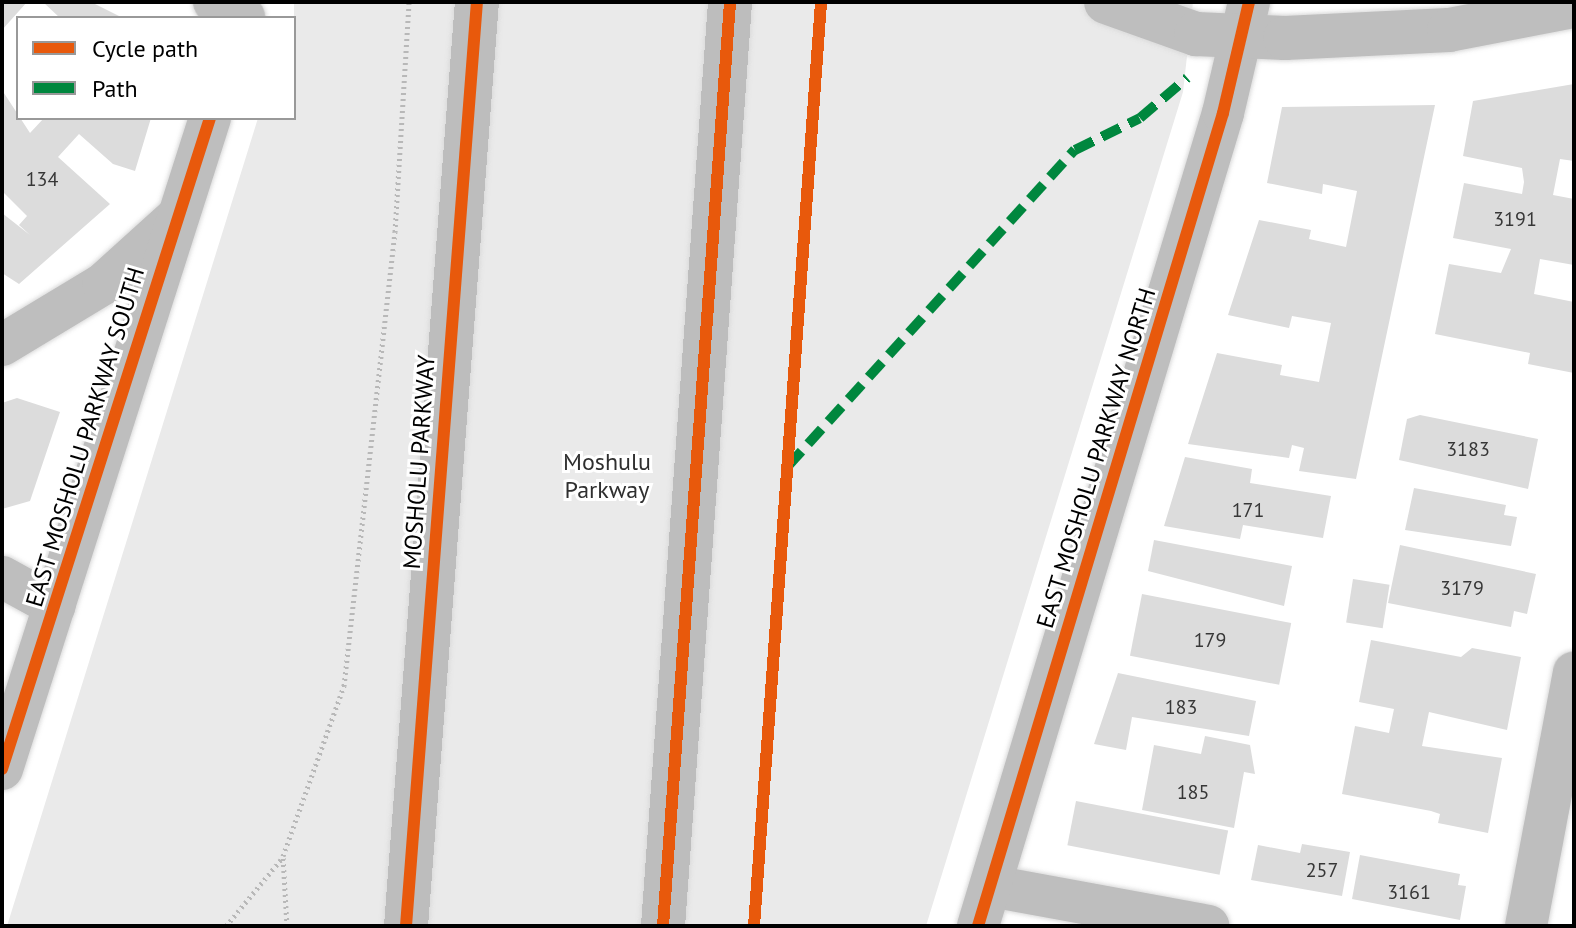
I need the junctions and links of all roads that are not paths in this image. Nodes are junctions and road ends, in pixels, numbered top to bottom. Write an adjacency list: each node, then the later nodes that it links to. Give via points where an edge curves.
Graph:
1 (477, 2): 14 (main road, MOSHOLU PARKWAY)
2 (730, 2): 15 (main road)
3 (1106, 2): 5 (street, via 1196,34)
4 (1574, 6): 5 (street, via 1449,30)
5 (1246, 20): 13 (street, EAST MOSHOLU PARKWAY NORTH)
6 (209, 120): 7 (street, EAST MOSHOLU PARKWAY SOUTH)
7 (177, 217): 8 (street, via 103,284); 10 (street, EAST MOSHOLU PARKWAY SOUTH)
8 (2, 345)
9 (2, 577): 10 (street)
10 (55, 606): 12 (street, EAST MOSHOLU PARKWAY SOUTH)
11 (1574, 672): 18 (street)
12 (2, 769)
13 (991, 886): 16 (street, EAST MOSHOLU PARKWAY NORTH); 17 (street)
14 (406, 926)
15 (663, 926)
16 (978, 926)
17 (1208, 926)
18 (1526, 926)

